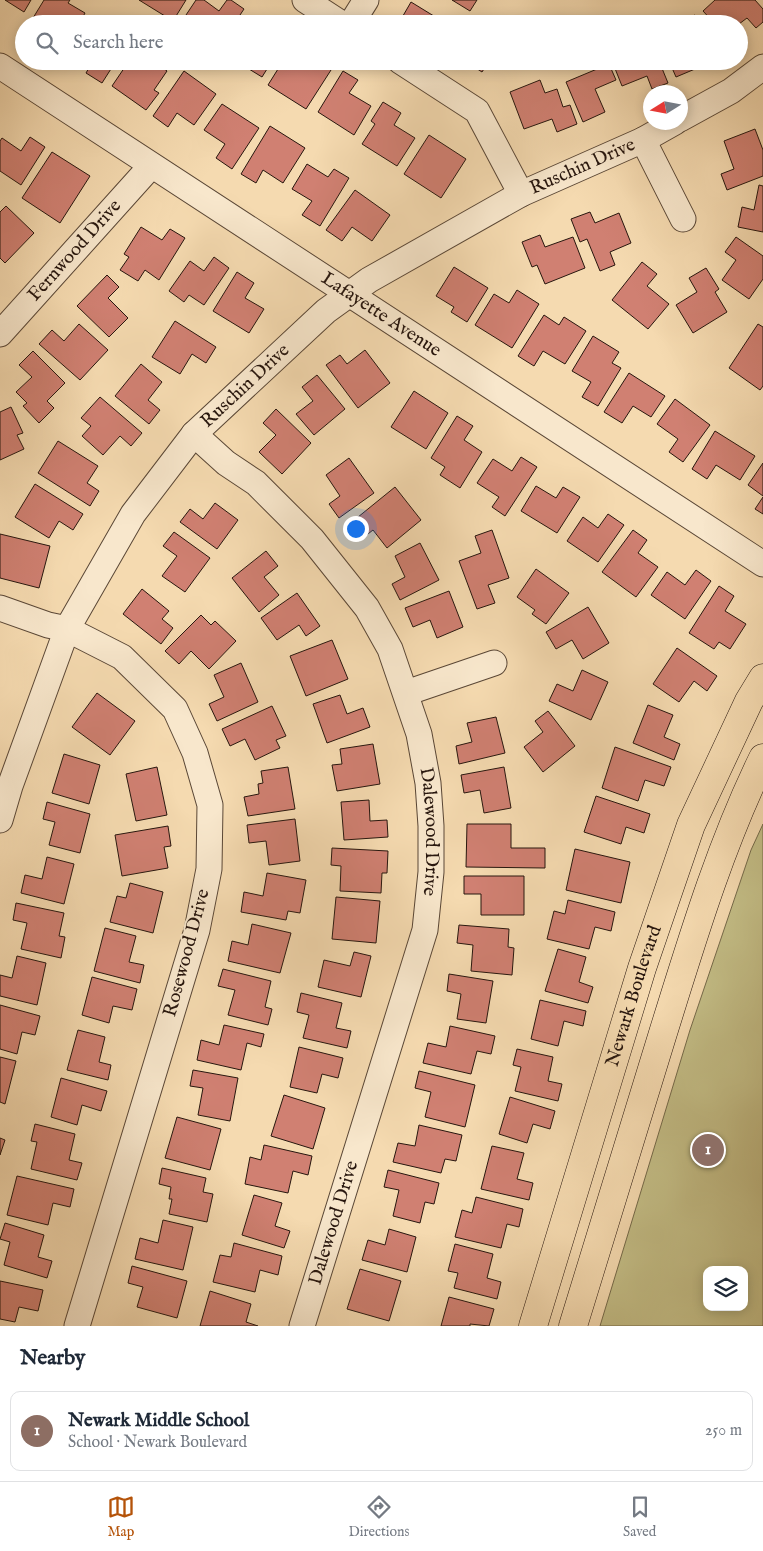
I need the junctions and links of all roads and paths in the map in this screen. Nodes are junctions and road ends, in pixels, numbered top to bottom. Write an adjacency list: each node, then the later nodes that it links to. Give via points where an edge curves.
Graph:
1 (305, 0): 3 (street)
2 (366, 0): 4 (street)
3 (328, 15)
4 (357, 15)
5 (0, 66): 11 (street, Lafayette Avenue)
6 (763, 67): 8 (street, via 731,91)
7 (414, 70): 12 (street, via 477,111)
8 (688, 115)
9 (661, 130): 10 (street, Ruschin Drive)
10 (643, 140): 12 (street, Ruschin Drive); 13 (street)
11 (151, 166): 14 (street, Lafayette Avenue); 15 (street, Fernwood Drive)
12 (521, 194): 14 (street, Ruschin Drive)
13 (684, 219)
14 (349, 294): 16 (street, Ruschin Drive, via 326,311); 17 (street, Lafayette Avenue)
15 (0, 334)
16 (194, 434): 19 (street, Ruschin Drive, via 133,514); 22 (street, Dalewood Drive, via 226,463 256,483 312,539 367,608 390,649)
17 (763, 564)
18 (0, 608): 19 (street, Rosewood Drive)
19 (67, 629): 24 (street, Ruschin Drive); 25 (street, Rosewood Drive, via 122,657 176,709 195,753 210,805 209,869 197,930)
20 (494, 663): 22 (street)
21 (763, 678): 27 (main road, Newark Boulevard, via 690,826 642,968)
22 (406, 693): 26 (street, Dalewood Drive, via 419,734 428,783 431,826 425,930)
23 (763, 758): 28 (main road, Newark Boulevard, via 718,864 689,948)
24 (0, 820)
25 (76, 1326)
26 (302, 1326)
27 (533, 1326)
28 (573, 1326)

